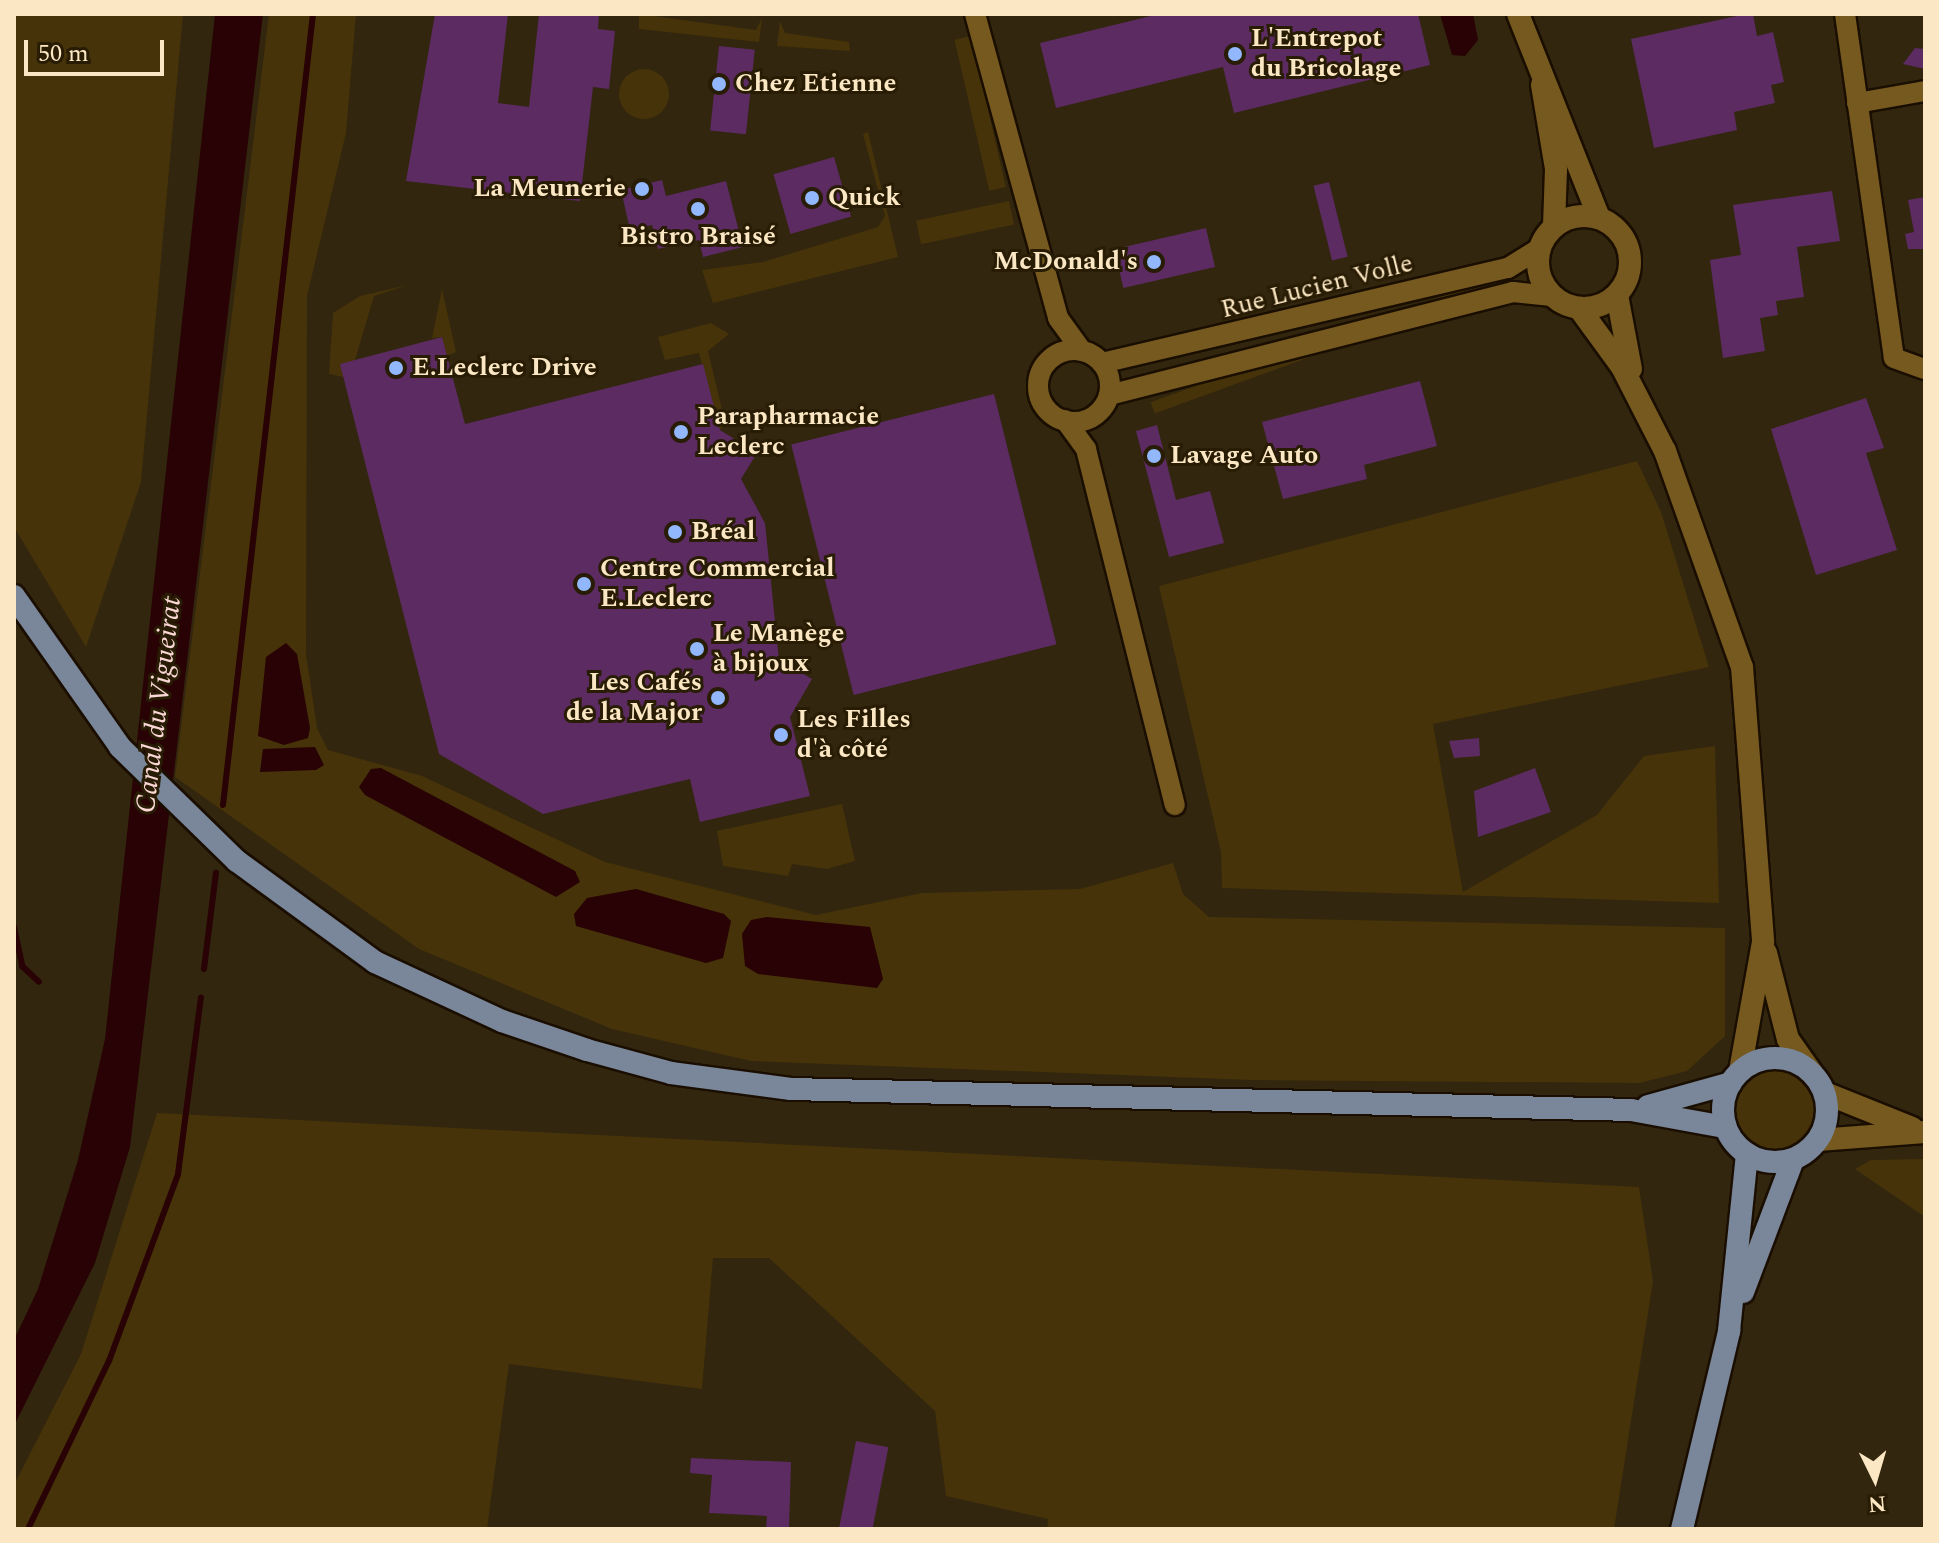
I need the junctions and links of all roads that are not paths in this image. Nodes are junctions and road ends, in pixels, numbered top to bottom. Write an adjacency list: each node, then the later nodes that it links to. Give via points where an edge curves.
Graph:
1 (975, 14): 13 (street)
2 (1518, 14): 4 (main road)
3 (1845, 14): 6 (street)
4 (1543, 80): 7 (main road); 8 (main road, via 1556,169)
5 (1925, 91): 6 (street)
6 (1857, 103): 17 (street, via 1894,358)
7 (1599, 218): 8 (main road); 10 (main road, via 1618,230 1630,253)
8 (1554, 227): 9 (main road)
9 (1539, 249): 11 (main road, via 1539,274); 16 (street, Rue Lucien Volle, via 1508,268)
10 (1617, 295): 12 (main road); 19 (main road)
11 (1552, 296): 12 (main road); 18 (street, via 1513,292)
12 (1579, 308): 19 (main road)
13 (1058, 318): 14 (street); 15 (street)
14 (1082, 351): 15 (street); 16 (street)
15 (1048, 361): 21 (street, via 1039,395)
16 (1102, 363): 18 (street)
17 (1924, 374)
18 (1109, 395): 20 (street)
19 (1643, 404): 25 (main road, via 1682,492 1742,667)
20 (1097, 413): 21 (street); 22 (street)
21 (1065, 420): 22 (street)
22 (1086, 449): 24 (street)
23 (14, 596): 29 (main road, via 68,681 172,805 286,900 375,962 502,1021 671,1073 791,1089)
24 (1175, 805)
25 (1763, 942): 26 (main road, via 1788,1039); 27 (main road)
26 (1812, 1073): 27 (main road, via 1784,1059); 28 (main road)
27 (1735, 1077): 29 (main road); 30 (main road)
28 (1825, 1093): 31 (main road); 32 (main road)
29 (1631, 1110): 30 (main road)
30 (1725, 1127): 33 (main road)
31 (1923, 1132): 32 (main road)
32 (1818, 1140): 34 (main road)
33 (1747, 1154): 34 (main road); 35 (main road)
34 (1793, 1160): 35 (main road)
35 (1729, 1331): 36 (main road)
36 (1682, 1529)

